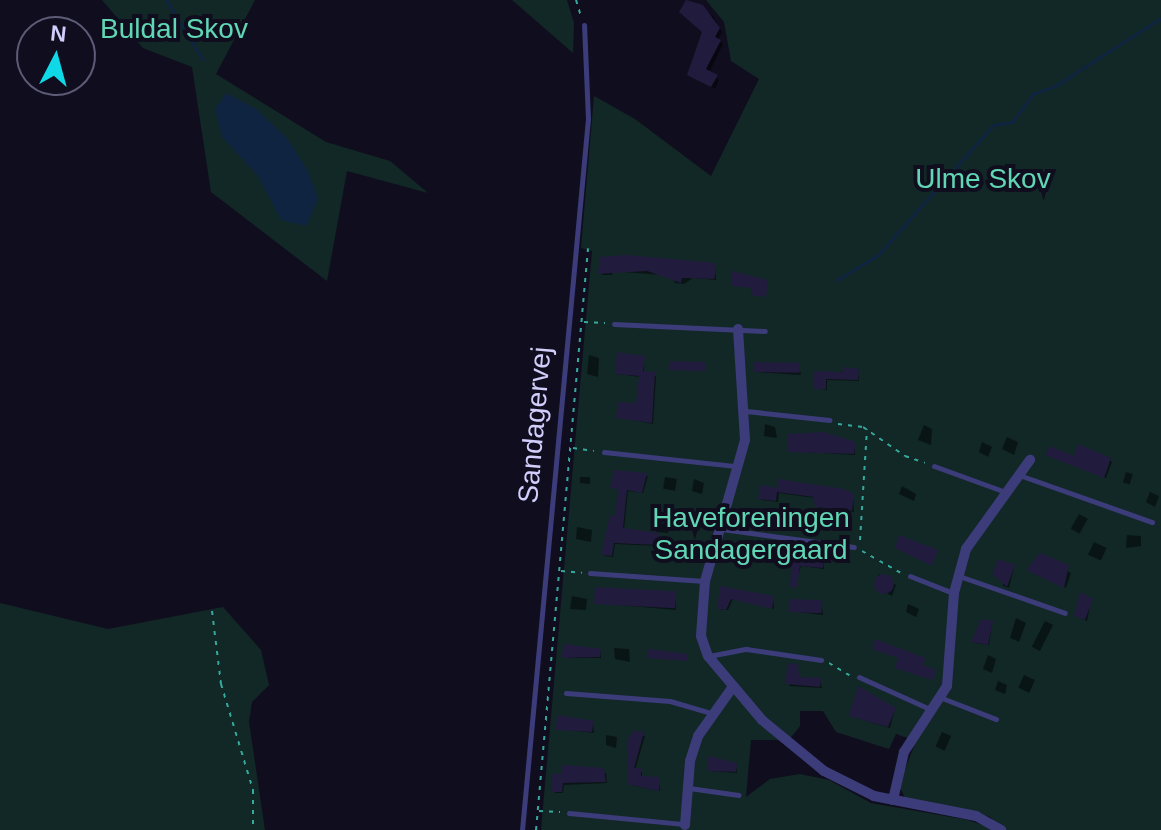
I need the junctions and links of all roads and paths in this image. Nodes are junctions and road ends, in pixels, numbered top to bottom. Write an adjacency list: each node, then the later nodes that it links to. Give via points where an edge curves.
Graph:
1 (576, 0): 2 (path)
2 (584, 25): 45 (lane, Sandagervej, via 588,119)
3 (588, 248): 4 (path)
4 (583, 322): 5 (path); 11 (path)
5 (614, 324): 6 (lane)
6 (738, 329): 7 (lane); 8 (street)
7 (765, 331)
8 (746, 411): 9 (lane); 14 (street)
9 (830, 420): 10 (path)
10 (867, 429): 15 (path, via 905,456); 20 (path)
11 (572, 448): 12 (path); 21 (path)
12 (604, 452): 14 (lane)
13 (1030, 460): 16 (street)
14 (741, 466): 19 (street)
15 (934, 466): 17 (lane)
16 (1022, 476): 17 (street); 18 (lane)
17 (1009, 494): 23 (street, via 966,549)
18 (1152, 522)
19 (722, 529): 20 (lane); 25 (street)
20 (856, 548): 24 (path)
21 (559, 571): 22 (path); 41 (path)
22 (590, 573): 25 (lane)
23 (958, 575): 26 (street); 28 (lane)
24 (910, 576): 26 (lane)
25 (705, 581): 29 (street, via 701,636)
26 (954, 593): 34 (street, via 950,674)
27 (212, 611): 44 (path, via 221,684 253,790)
28 (1065, 613)
29 (708, 656): 30 (lane, via 746,649); 32 (street)
30 (821, 660): 31 (path)
31 (859, 677): 35 (lane)
32 (732, 688): 36 (street); 40 (street, via 824,771)
33 (566, 693): 36 (lane, via 670,701)
34 (942, 698): 35 (street); 37 (lane)
35 (933, 710): 40 (street, via 904,752)
36 (711, 713): 38 (street, via 698,736)
37 (996, 719)
38 (688, 788): 39 (lane); 43 (street)
39 (739, 795)
40 (893, 800): 47 (street, via 976,816)
41 (537, 811): 42 (path); 46 (path)
42 (569, 813): 43 (lane)
43 (685, 825)
44 (253, 830)
45 (522, 830)
46 (536, 830)
47 (1001, 830)

